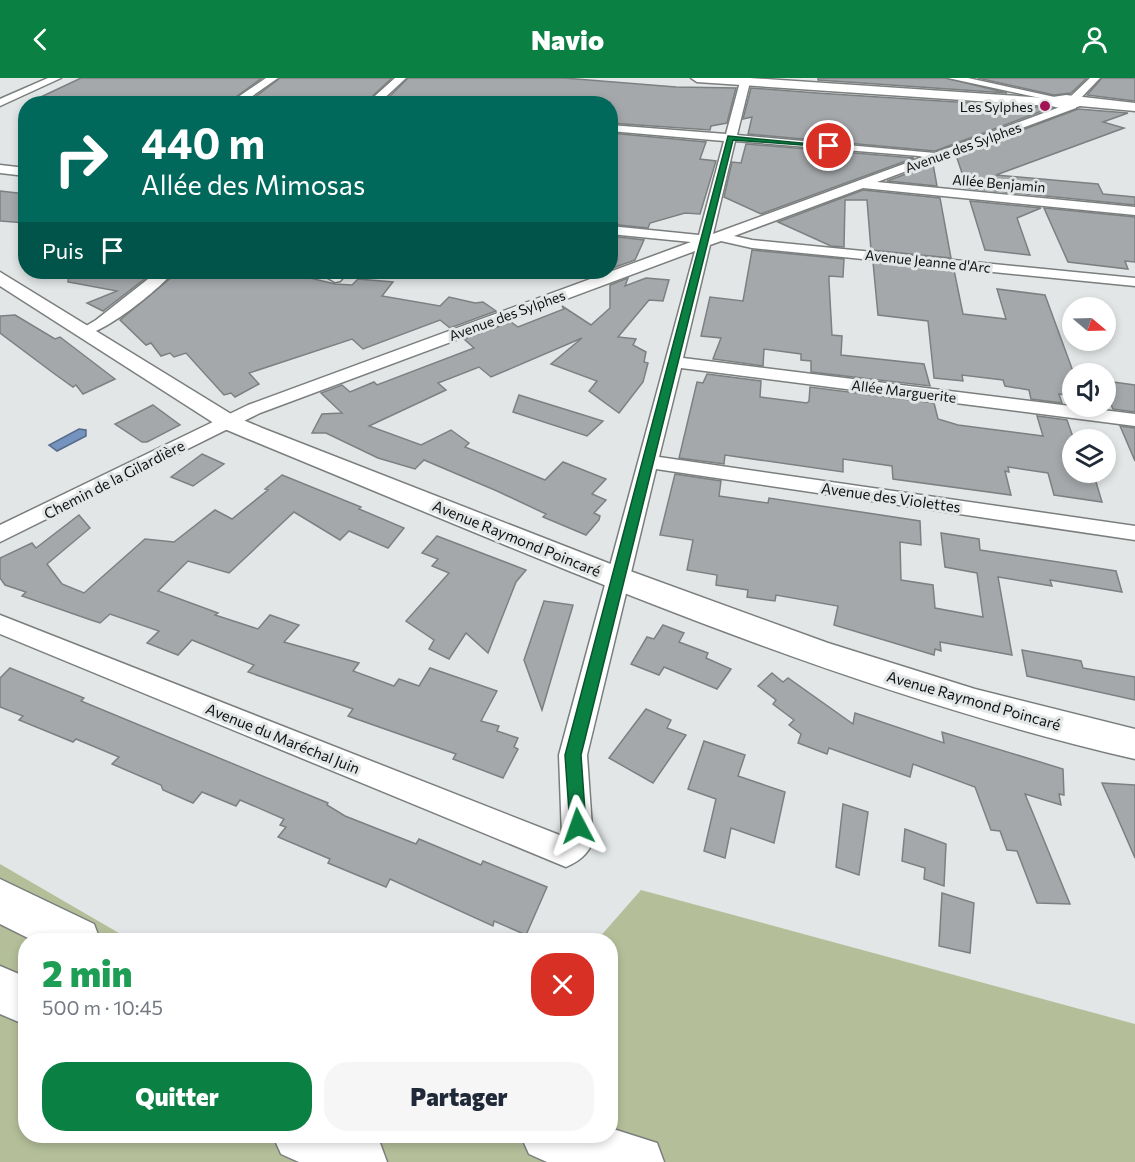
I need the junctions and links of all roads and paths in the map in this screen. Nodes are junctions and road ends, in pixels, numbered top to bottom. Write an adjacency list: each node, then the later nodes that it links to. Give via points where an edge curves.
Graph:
1 (56, 78): 12 (street)
2 (273, 78): 9 (street)
3 (401, 78): 10 (street)
4 (697, 78): 8 (street)
5 (953, 78): 11 (street)
6 (1007, 78): 11 (street)
7 (1095, 78): 11 (street)
8 (745, 80): 11 (street); 16 (street)
9 (245, 96)
10 (380, 96)
11 (1066, 102): 14 (street); 17 (street, Avenue des Sylphes)
12 (1, 103): 13 (street)
13 (18, 104)
14 (1135, 107)
15 (618, 129): 16 (street)
16 (730, 138): 17 (street); 23 (street)
17 (936, 157): 20 (street, Avenue des Sylphes)
18 (0, 169): 19 (street)
19 (18, 171)
20 (862, 184): 21 (street, Allée Benjamin); 23 (street, Avenue des Sylphes)
21 (1135, 211)
22 (618, 231): 23 (street, Avenue Jeanne d'Arc)
23 (712, 240): 24 (street, Avenue des Sylphes); 28 (street, Avenue Jeanne d'Arc); 30 (street)
24 (618, 275)
25 (0, 278): 29 (street, Avenue Raymond Poincaré)
26 (157, 279): 29 (street)
27 (606, 279): 32 (street, Avenue des Sylphes)
28 (1135, 282)
29 (84, 332): 32 (street, Avenue Raymond Poincaré)
30 (673, 362): 31 (street, Allée Marguerite); 33 (street)
31 (1135, 420)
32 (228, 422): 35 (street, Chemin de la Gilardière); 36 (street, Avenue Raymond Poincaré)
33 (647, 461): 34 (street, Avenue des Violettes); 36 (street)
34 (1135, 533)
35 (0, 534)
36 (617, 578): 37 (street, Avenue du Maréchal Juin, via 573,755 578,842 566,852); 38 (street, Avenue Raymond Poincaré, via 945,694)
37 (0, 624)
38 (1135, 744)
39 (0, 901): 40 (highway)
40 (64, 933)
41 (0, 989): 42 (highway)
42 (18, 998)
43 (572, 1143): 46 (highway)
44 (313, 1147): 45 (highway)
45 (361, 1162)
46 (638, 1162)

